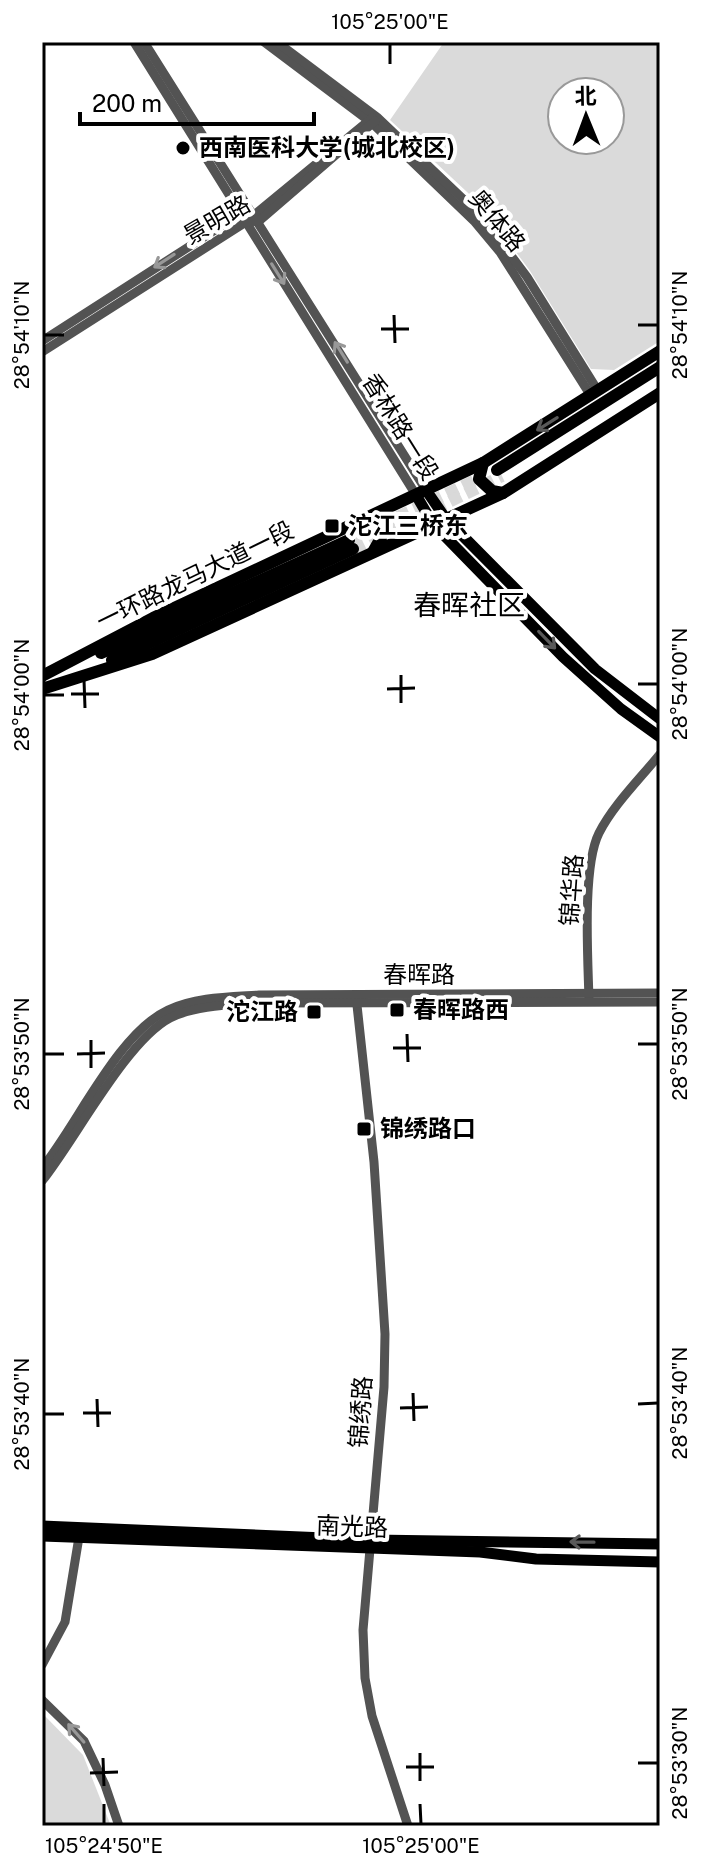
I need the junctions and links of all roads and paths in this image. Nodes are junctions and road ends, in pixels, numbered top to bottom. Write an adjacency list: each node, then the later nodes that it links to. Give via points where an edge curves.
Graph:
1 (134, 42): 6 (street)
2 (144, 42): 7 (street, 香林路一段)
3 (264, 42): 5 (street, 奥体路)
4 (277, 42): 5 (street, 奥体路)
5 (372, 120): 7 (street, 景明路); 13 (street, 奥体路, via 494,230)
6 (241, 211): 7 (street, 景明路); 8 (street, 景明路, one-way to 8)
7 (253, 219): 10 (street, 景明路); 16 (street, 香林路一段)
8 (42, 341)
9 (660, 351): 13 (highway, 一环路龙马大道一段)
10 (42, 352)
11 (660, 367): 12 (highway, via 499,473)
12 (660, 377)
13 (594, 393): 15 (highway, 一环路龙马大道一段, one-way to 15)
14 (660, 393): 17 (highway, 一环路龙马大道一段)
15 (483, 463): 16 (highway, 一环路龙马大道一段); 17 (highway, via 479,479)
16 (421, 492): 18 (main road, 香林路一段); 19 (highway, 一环路龙马大道一段); 20 (main road, 香林路一段)
17 (503, 493): 18 (highway, 一环路龙马大道一段)
18 (446, 519): 20 (highway, 一环路龙马大道一段); 26 (main road, 香林路一段, via 595,669)
19 (357, 523): 22 (highway, via 378,531 381,538); 24 (highway, 一环路龙马大道一段, via 153,618)
20 (433, 524): 22 (highway, 一环路龙马大道一段); 27 (main road, 香林路一段, one-way to 27, via 592,684)
21 (351, 544): 24 (highway)
22 (373, 552): 24 (highway, 一环路龙马大道一段, via 152,654)
23 (42, 676): 24 (highway, 一环路龙马大道一段)
24 (57, 677): 25 (highway, 一环路龙马大道一段)
25 (42, 689)
26 (660, 719)
27 (660, 737)
28 (660, 754): 31 (street, 锦华路, via 606,821 593,847)
29 (660, 761): 31 (street, 锦华路, via 610,823 598,848)
30 (660, 993): 31 (street, 春晖路)
31 (592, 998): 32 (street, 春晖路); 33 (street, 春晖路)
32 (357, 1000): 34 (street, 春晖路, via 233,996 195,1001); 41 (street, 锦绣路, via 385,1334)
33 (660, 1002)
34 (181, 1010): 35 (street, via 151,1020 136,1034); 36 (street, via 143,1040)
35 (42, 1168)
36 (42, 1181)
37 (42, 1526): 38 (main road, 南光路)
38 (80, 1532): 39 (main road, 南光路); 41 (main road, 南光路); 43 (street, via 65,1622)
39 (42, 1536)
40 (660, 1544): 41 (main road, 南光路, one-way to 41)
41 (372, 1545): 42 (main road, 南光路, via 536,1559); 46 (street, 锦绣路, via 363,1630 365,1678)
42 (660, 1562)
43 (42, 1665)
44 (42, 1700): 45 (street, one-way to 44, via 84,1741)
45 (119, 1826)
46 (408, 1826)

